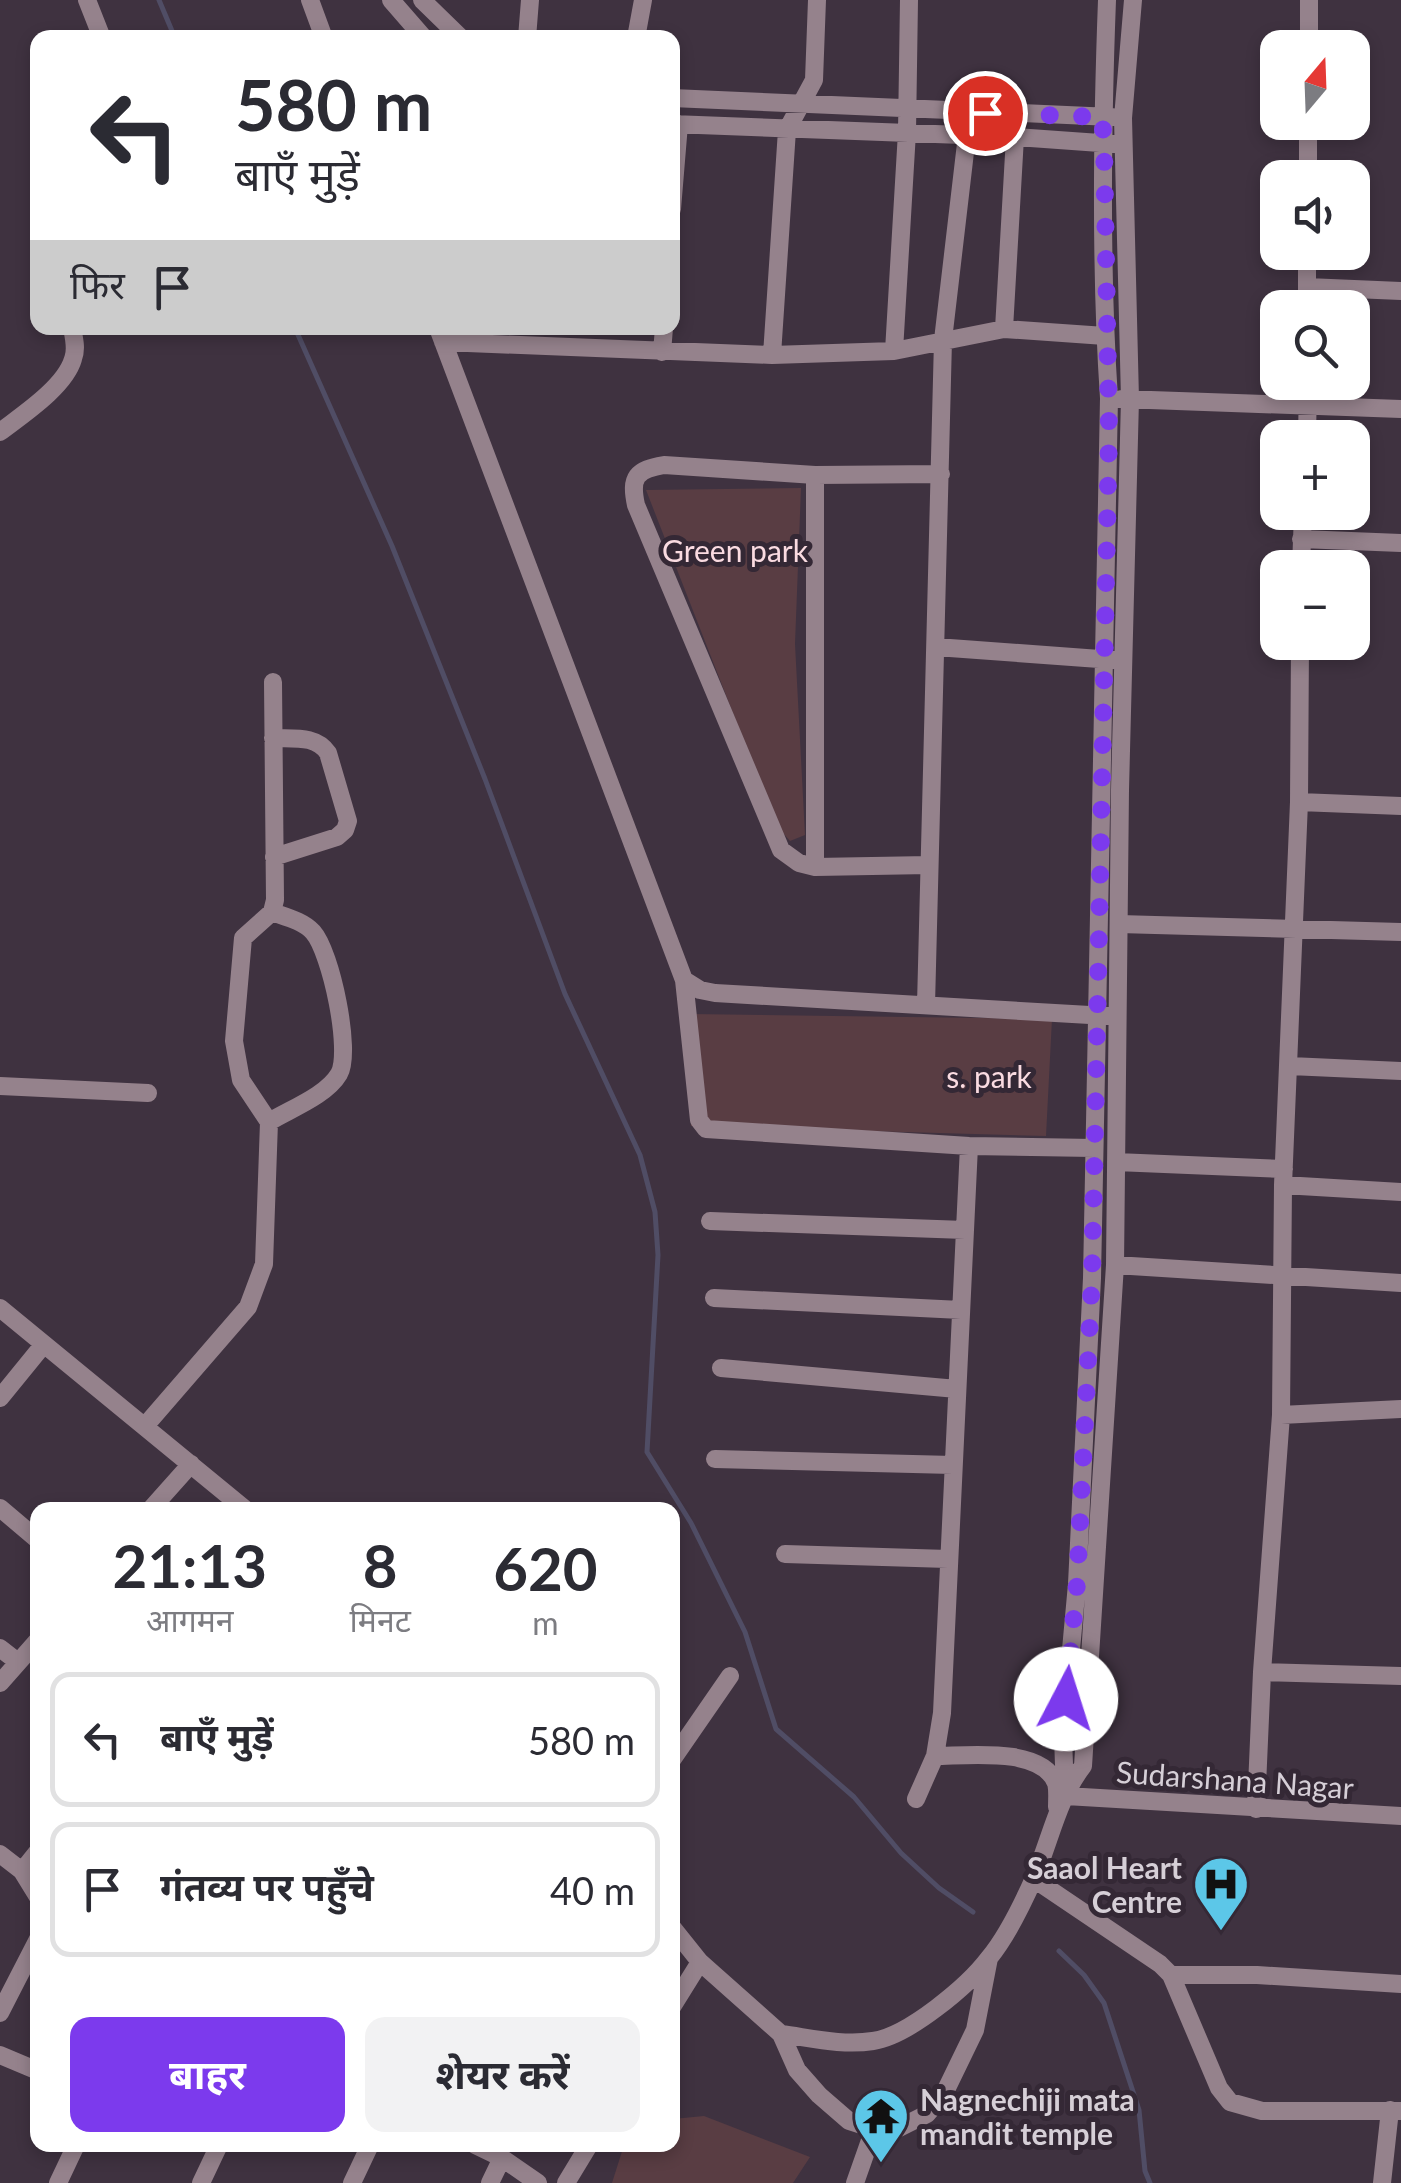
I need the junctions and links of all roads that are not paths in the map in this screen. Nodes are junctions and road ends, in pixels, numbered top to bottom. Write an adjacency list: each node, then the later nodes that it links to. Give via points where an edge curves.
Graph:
1 (87, 0): 12 (street)
2 (310, 0): 13 (street)
3 (391, 0): 14 (street)
4 (422, 0): 15 (street)
5 (530, 0): 16 (street)
6 (642, 0): 17 (street)
7 (817, 0): 20 (street, via 814,80)
8 (909, 0): 21 (street)
9 (1107, 0): 22 (street)
10 (1133, 0): 23 (street)
11 (1309, 0): 18 (street)
12 (99, 30)
13 (321, 30)
14 (406, 30)
15 (453, 30)
16 (528, 30)
17 (637, 30)
18 (1308, 30)
19 (680, 98): 20 (street)
20 (800, 106): 21 (street); 25 (street)
21 (908, 110): 22 (street); 26 (street)
22 (1102, 117): 23 (street); 29 (street)
23 (1123, 118): 30 (street)
24 (680, 124): 25 (street)
25 (787, 130): 26 (street); 42 (street)
26 (907, 132): 27 (street); 40 (street)
27 (967, 134): 28 (street); 39 (street)
28 (1014, 137): 29 (street); 34 (street)
29 (1104, 143): 30 (street); 38 (street)
30 (1124, 145): 44 (street)
31 (1307, 270): 32 (street)
32 (1307, 287): 33 (street)
33 (1401, 290)
34 (1004, 329): 38 (street); 39 (street)
35 (73, 335): 49 (street, via 69,370)
36 (440, 335): 41 (street); 71 (street)
37 (663, 335): 41 (street)
38 (1105, 336): 43 (street)
39 (943, 340): 40 (street); 50 (street)
40 (894, 351): 42 (street)
41 (662, 352): 42 (street)
42 (772, 356)
43 (1109, 398): 44 (street); 57 (street)
44 (1130, 400): 46 (street); 59 (street)
45 (1308, 400): 46 (street)
46 (1308, 408): 47 (street); 48 (street)
47 (1401, 409)
48 (1307, 420)
49 (0, 432)
50 (941, 474): 51 (street); 56 (street)
51 (814, 475): 66 (street); 66 (street, via 664,465 648,468 632,487 781,850)
52 (1302, 530): 53 (street)
53 (1301, 539): 54 (street); 55 (street)
54 (1401, 543)
55 (1301, 550)
56 (936, 647): 57 (street); 65 (street)
57 (1104, 660): 59 (street); 73 (street)
58 (1300, 660): 62 (street)
59 (1124, 661): 68 (street)
60 (272, 682): 61 (street)
61 (273, 738): 64 (street); 64 (street, via 322,744 348,821 337,837)
62 (1299, 802): 63 (street); 69 (street)
63 (1401, 806)
64 (274, 858): 67 (street)
65 (929, 865): 66 (street); 72 (street)
66 (815, 868)
67 (272, 912): 79 (street, via 243,938 234,1041 240,1080); 79 (street, via 299,922 320,942 345,1057 336,1079)
68 (1120, 924): 69 (street); 74 (street)
69 (1293, 928): 70 (street); 75 (street)
70 (1401, 932)
71 (684, 980): 72 (street, via 715,993); 80 (street, via 699,1120 706,1130)
72 (926, 1005): 73 (street)
73 (1096, 1016): 74 (street); 81 (street)
74 (1117, 1016): 82 (street)
75 (1290, 1066): 76 (street); 83 (street)
76 (1401, 1072)
77 (0, 1086): 78 (street)
78 (148, 1093)
79 (269, 1122): 99 (street, via 258,1288)
80 (969, 1146): 81 (street); 86 (street)
81 (1094, 1148): 118 (street, via 1077,1584 1062,1737)
82 (1116, 1162): 83 (street); 87 (street)
83 (1284, 1177): 84 (street); 88 (street)
84 (1401, 1192)
85 (710, 1221): 86 (street)
86 (965, 1230): 92 (street)
87 (1115, 1265): 88 (street); 118 (street, via 1087,1738 1083,1766)
88 (1282, 1277): 89 (street); 98 (street)
89 (1401, 1283)
90 (714, 1298): 92 (street)
91 (0, 1308): 93 (street)
92 (960, 1310): 95 (street)
93 (44, 1344): 96 (street); 99 (street)
94 (721, 1368): 95 (street)
95 (957, 1389): 102 (street)
96 (0, 1398)
97 (1401, 1409): 98 (street)
98 (1281, 1415): 112 (street)
99 (145, 1426): 101 (street)
100 (716, 1459): 102 (street)
101 (191, 1464): 103 (street); 104 (street)
102 (953, 1466): 108 (street)
103 (157, 1502)
104 (236, 1502)
105 (0, 1508): 106 (street)
106 (30, 1533)
107 (785, 1554): 108 (street)
108 (948, 1559): 117 (street)
109 (0, 1648): 111 (street)
110 (30, 1649): 111 (street)
111 (18, 1662): 115 (street)
112 (1262, 1672): 114 (street); 120 (street)
113 (730, 1676): 116 (street)
114 (1401, 1676)
115 (0, 1683)
116 (680, 1748)
117 (935, 1756): 119 (street); 121 (street, via 1003,1755 1041,1766 1057,1785)
118 (1068, 1789): 120 (street, Sudarshana Nagar); 121 (street)
119 (916, 1799)
120 (1256, 1809): 122 (street, Sudarshana Nagar)
121 (1057, 1815): 126 (street)
122 (1401, 1816)
123 (0, 1854): 125 (street)
124 (30, 1862): 125 (street)
125 (22, 1871): 127 (street)
126 (1034, 1879): 130 (street); 132 (street)
127 (30, 1884)
128 (680, 1937): 131 (street)
129 (30, 1955): 135 (street)
130 (989, 1958): 136 (street, via 897,2034 840,2042); 140 (street, via 976,2030 944,2094 927,2114 899,2128)
131 (700, 1962): 134 (street); 136 (street)
132 (1171, 1975): 133 (street); 139 (street, via 1230,2102 1262,2111)
133 (1401, 1984)
134 (680, 1995)
135 (0, 2013)
136 (781, 2034): 140 (street, via 819,2095 849,2121)
137 (0, 2056): 138 (street)
138 (30, 2068)
139 (1396, 2110): 154 (street)
140 (874, 2128): 153 (street)
141 (73, 2152): 147 (street)
142 (216, 2152): 148 (street)
143 (367, 2152): 149 (street)
144 (490, 2152): 146 (street)
145 (585, 2152): 152 (street)
146 (502, 2158): 150 (street); 151 (street)
147 (58, 2183)
148 (201, 2183)
149 (352, 2183)
150 (490, 2183)
151 (538, 2183)
152 (566, 2183)
153 (856, 2183)
154 (1382, 2183)

